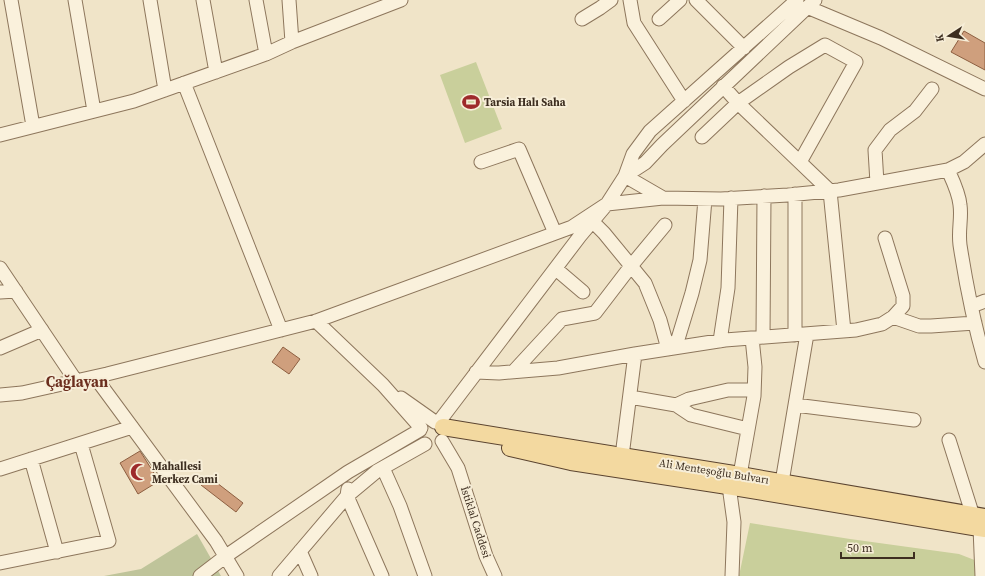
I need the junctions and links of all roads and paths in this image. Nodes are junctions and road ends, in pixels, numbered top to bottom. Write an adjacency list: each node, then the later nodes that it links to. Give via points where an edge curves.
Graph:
1 (10, 0): 27 (street)
2 (75, 0): 26 (street)
3 (150, 0): 23 (street)
4 (203, 0): 18 (street)
5 (256, 0): 17 (street)
6 (289, 0): 15 (street)
7 (401, 0): 15 (street)
8 (611, 0): 13 (street)
9 (630, 0): 24 (street, via 634,23)
10 (680, 0): 14 (street)
11 (696, 0): 16 (street)
12 (806, 2): 16 (street); 20 (street); 22 (street)
13 (582, 19)
14 (659, 19)
15 (292, 42): 17 (street)
16 (744, 48): 24 (street)
17 (266, 54): 18 (street)
18 (216, 72): 19 (street)
19 (184, 83): 23 (street); 59 (street)
20 (723, 86): 25 (street); 34 (street, via 646,163)
21 (932, 89): 35 (street, via 915,110 890,130 875,150)
22 (985, 89)
23 (165, 90): 26 (street)
24 (684, 101): 34 (street, via 650,131 633,154)
25 (738, 103): 29 (street); 32 (street); 32 (street, via 825,45 856,62)
26 (94, 111): 27 (street)
27 (32, 126): 28 (street)
28 (0, 135)
29 (702, 137)
30 (985, 144): 33 (street, via 964,162)
31 (481, 162): 45 (street, via 519,149)
32 (800, 162): 36 (street)
33 (948, 170): 35 (street); 54 (street, via 961,207 959,233)
34 (625, 176): 39 (street); 42 (street)
35 (877, 183): 36 (street)
36 (830, 191): 37 (street); 60 (street)
37 (795, 194): 38 (street); 61 (street)
38 (764, 196): 40 (street); 62 (street)
39 (663, 198): 41 (street); 42 (street)
40 (731, 198): 41 (street); 63 (street, via 728,288)
41 (705, 199): 65 (street, via 700,260 694,287 678,339)
42 (607, 204): 43 (street); 45 (street, via 572,227)
43 (592, 221): 47 (street); 49 (street)
44 (665, 225): 47 (street)
45 (555, 233): 56 (street)
46 (885, 238): 55 (street, via 903,296 903,306)
47 (631, 266): 65 (street, via 645,283); 69 (street, via 594,313 562,319)
48 (0, 268): 50 (street)
49 (556, 269): 52 (street); 68 (street)
50 (16, 291): 51 (street); 58 (street)
51 (0, 292)
52 (583, 292)
53 (985, 301): 54 (street)
54 (972, 306): 57 (street)
55 (893, 317): 57 (street, via 919,326); 60 (street, via 882,324)
56 (316, 321): 59 (street); 72 (street)
57 (975, 323): 67 (street)
58 (42, 330): 64 (street); 71 (street)
59 (281, 330): 70 (street)
60 (844, 331): 61 (street)
61 (801, 334): 62 (street); 77 (street)
62 (758, 338): 63 (street); 73 (street)
63 (720, 341): 65 (street)
64 (0, 348)
65 (668, 349): 66 (street)
66 (636, 354): 69 (street, via 558,368); 75 (street)
67 (985, 362)
68 (476, 372): 69 (street); 81 (street)
69 (514, 372)
70 (95, 377): 71 (street); 79 (street)
71 (76, 381): 74 (street, via 22,393)
72 (383, 385): 80 (street); 81 (street)
73 (754, 390): 76 (street, via 728,390); 82 (street)
74 (0, 395)
75 (630, 397): 76 (street); 86 (street)
76 (676, 405): 82 (street, via 691,415)
77 (795, 405): 78 (street); 92 (street)
78 (914, 420)
79 (132, 427): 84 (street); 97 (street)
80 (420, 429): 81 (street, via 425,423); 85 (street, via 420,437); 90 (street)
81 (440, 429): 85 (street, via 434,446); 86 (main road, Ali Menteşoğlu Bulvarı); 91 (main road, Ali Menteşoğlu Bulvarı, via 571,462); 105 (street, İstiklal Caddesi, via 458,468 486,556)
82 (748, 429): 91 (street)
83 (949, 440): 94 (street)
84 (81, 444): 87 (street); 96 (street, via 109,541)
85 (425, 444): 88 (street)
86 (622, 456): 91 (main road, Ali Menteşoğlu Bulvarı)
87 (31, 459): 89 (street); 96 (street)
88 (383, 468): 93 (street); 104 (street, via 400,506)
89 (0, 469)
90 (354, 469): 93 (street); 97 (street)
91 (734, 480): 92 (main road, Ali Menteşoğlu Bulvarı); 94 (main road, Ali Menteşoğlu Bulvarı); 106 (street)
92 (782, 482): 94 (main road, Ali Menteşoğlu Bulvarı)
93 (347, 496): 95 (street); 103 (street)
94 (981, 522): 107 (street)
95 (300, 551): 101 (street); 102 (street)
96 (57, 552): 98 (street)
97 (226, 556): 99 (street); 100 (street)
98 (0, 563)
99 (200, 576)
100 (237, 576)
101 (279, 576)
102 (311, 576)
103 (382, 576)
104 (425, 576)
105 (495, 576)
106 (732, 576)
107 (982, 576)

